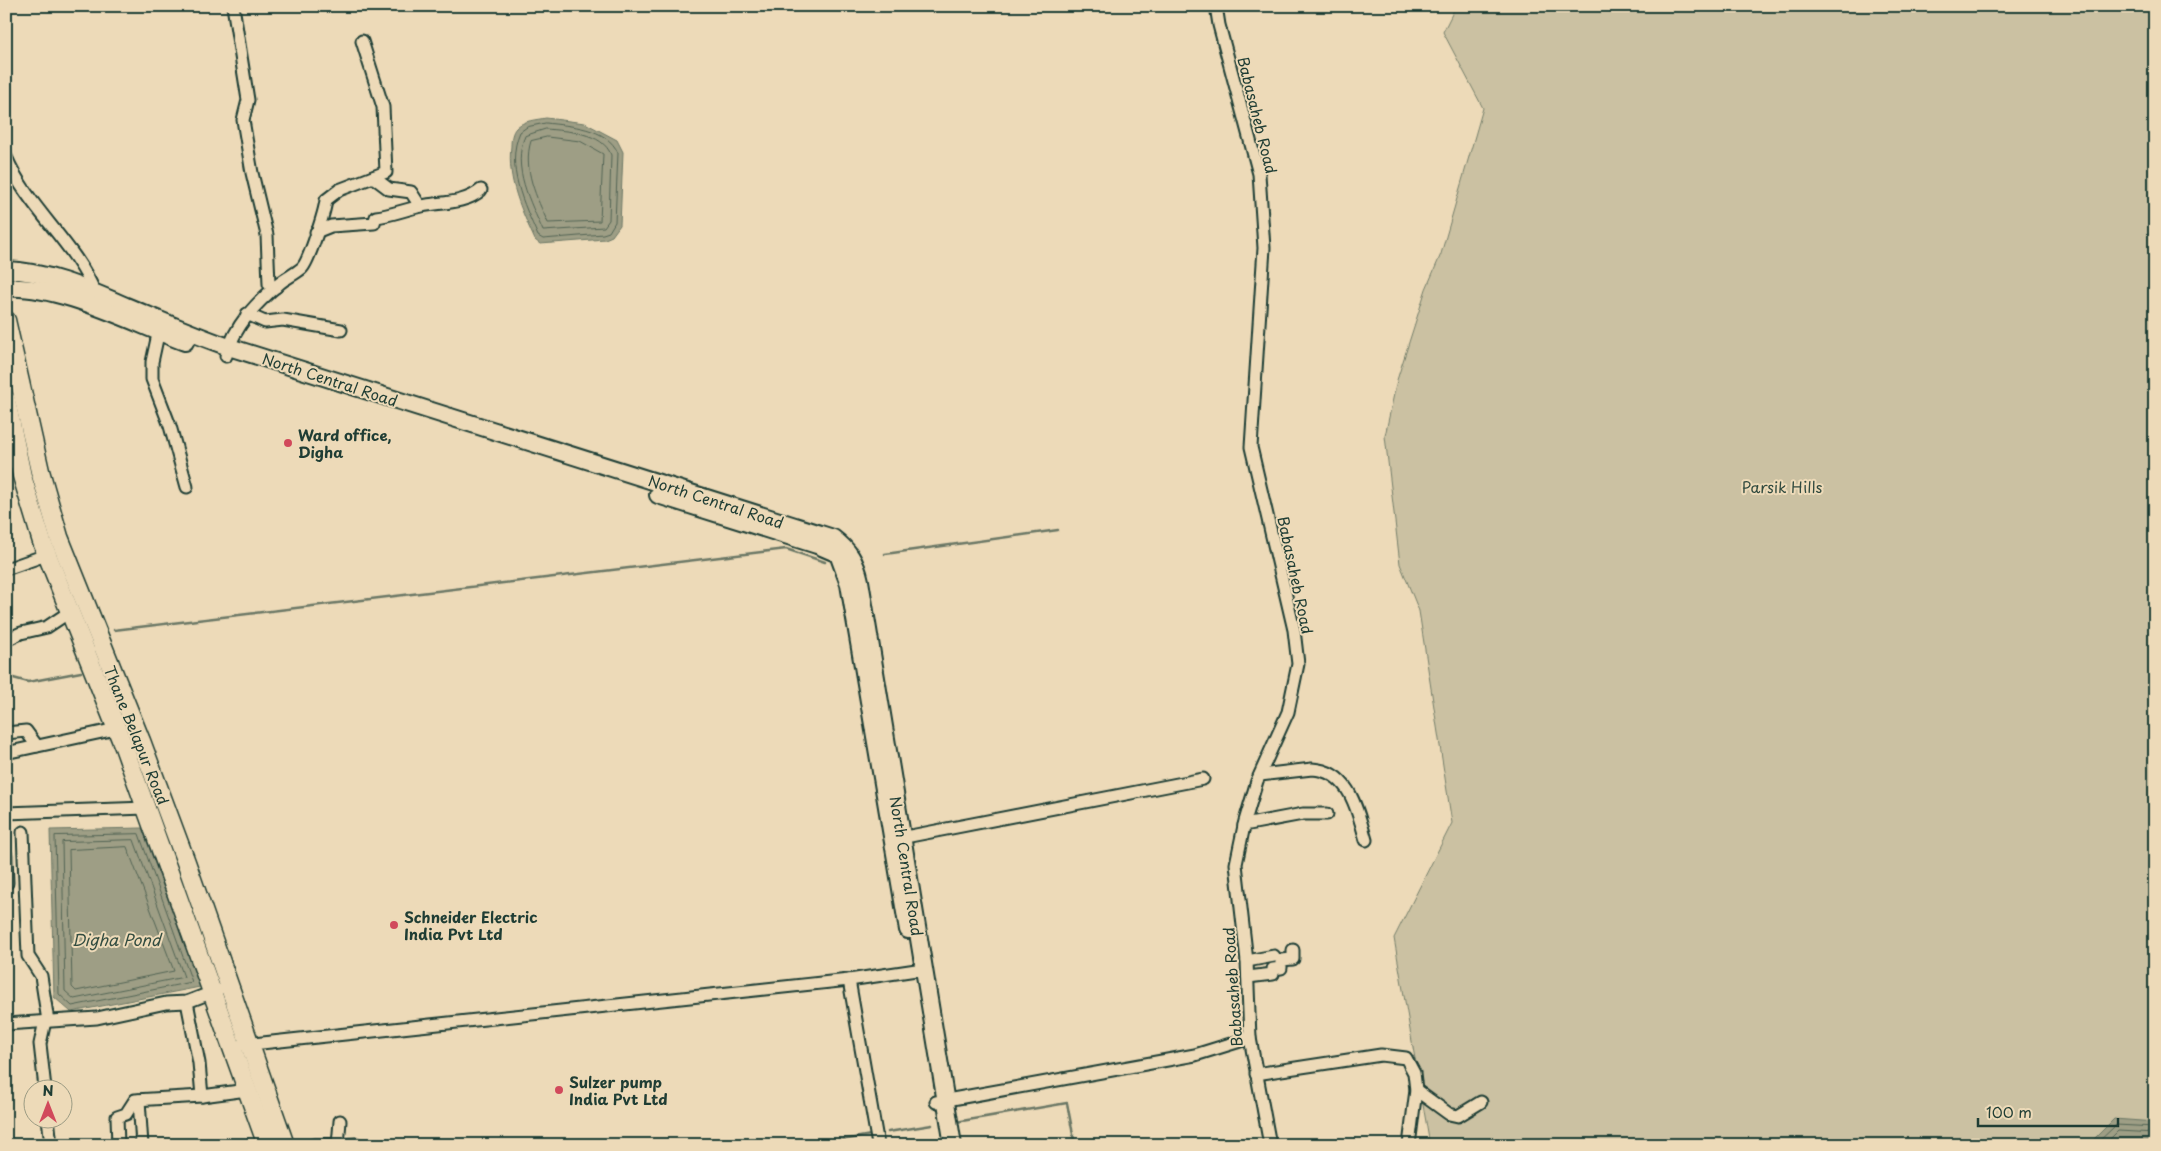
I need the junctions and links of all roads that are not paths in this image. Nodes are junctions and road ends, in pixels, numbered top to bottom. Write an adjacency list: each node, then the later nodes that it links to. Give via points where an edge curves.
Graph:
1 (233, 6): 10 (street, via 248,100 243,120 267,235 269,284)
2 (1216, 6): 29 (street, Babasaheb Road, via 1259,174 1264,248 1251,447 1294,630 1298,664 1288,712)
3 (362, 41): 5 (street, via 383,107 385,126 386,172)
4 (6, 157): 12 (street, via 31,203 87,274)
5 (373, 177): 7 (street, via 389,189 411,192); 8 (street, via 339,190 326,200 325,213)
6 (481, 190): 7 (street, via 465,199)
7 (420, 206): 8 (street, via 376,217 374,223 331,226)
8 (316, 232): 10 (street, via 302,268)
9 (6, 270): 12 (main road, North Central Road, via 42,275)
10 (276, 287): 13 (street)
11 (6, 288): 15 (main road, North Central Road, via 68,297)
12 (95, 293): 15 (main road, North Central Road)
13 (247, 314): 16 (street, via 265,322 283,320); 17 (street)
14 (6, 320): 46 (main road, Thane Belapur Road, via 40,471 59,536 141,741)
15 (160, 327): 17 (main road, North Central Road); 20 (street, via 152,362 152,379 170,426)
16 (341, 330)
17 (227, 351): 36 (main road, North Central Road, via 833,538 842,552 856,563 860,581)
18 (6, 400): 19 (main road, Thane Belapur Road)
19 (12, 461): 21 (main road, Thane Belapur Road)
20 (187, 487)
21 (46, 556): 22 (street); 23 (main road, Thane Belapur Road)
22 (6, 570)
23 (68, 613): 24 (street, via 47,627); 25 (main road, Thane Belapur Road)
24 (6, 640)
25 (116, 729): 27 (street); 31 (main road, Thane Belapur Road)
26 (6, 734): 27 (street, via 26,731)
27 (37, 746): 28 (street)
28 (10, 752)
29 (1260, 775): 34 (street, Babasaheb Road); 37 (street, via 1321,769 1340,779 1358,813)
30 (1203, 779): 36 (street)
31 (146, 808): 32 (street); 47 (main road, Thane Belapur Road)
32 (6, 813)
33 (1327, 814): 34 (street, via 1303,814)
34 (1244, 825): 42 (street, Babasaheb Road, via 1236,864)
35 (23, 832): 49 (street, via 28,956 41,976)
36 (897, 839): 43 (main road, North Central Road, via 915,903)
37 (1366, 840)
38 (6, 855): 39 (street)
39 (7, 883)
40 (1293, 950): 44 (street, via 1293,959 1281,960 1281,968 1273,969 1274,974)
41 (1274, 956): 42 (street)
42 (1247, 960): 44 (street, Babasaheb Road)
43 (919, 969): 45 (street); 61 (main road, North Central Road)
44 (1248, 977): 51 (street, Babasaheb Road)
45 (848, 980): 52 (street); 74 (street)
46 (230, 986): 47 (street); 52 (main road, Thane Belapur Road)
47 (213, 992): 48 (street); 53 (main road, Thane Belapur Road)
48 (187, 1002): 49 (street, via 166,1003 97,1018); 58 (street)
49 (47, 1021): 50 (street); 55 (street, via 40,1044)
50 (6, 1024)
51 (1250, 1038): 54 (street, Babasaheb Road); 61 (street, via 1195,1055)
52 (250, 1044): 53 (street); 70 (main road, Thane Belapur Road)
53 (232, 1046): 56 (main road, Thane Belapur Road)
54 (1256, 1074): 57 (street, via 1381,1055 1406,1058 1414,1073); 75 (street, Babasaheb Road)
55 (44, 1078)
56 (247, 1090): 58 (street); 69 (main road, Thane Belapur Road)
57 (1416, 1090): 60 (street, via 1449,1114 1458,1116); 76 (street)
58 (202, 1096): 59 (street)
59 (139, 1100): 67 (street, via 135,1100 126,1114 117,1117); 68 (street)
60 (1481, 1102)
61 (944, 1105): 65 (main road, North Central Road)
62 (340, 1120): 73 (street)
63 (49, 1128): 66 (street)
64 (357, 1144): 73 (street)
65 (950, 1144)
66 (51, 1145)
67 (118, 1145)
68 (142, 1145)
69 (266, 1145)
70 (284, 1145)
71 (314, 1145): 72 (street)
72 (332, 1145)
73 (339, 1145)
74 (878, 1145)
75 (1270, 1145)
76 (1408, 1145)

